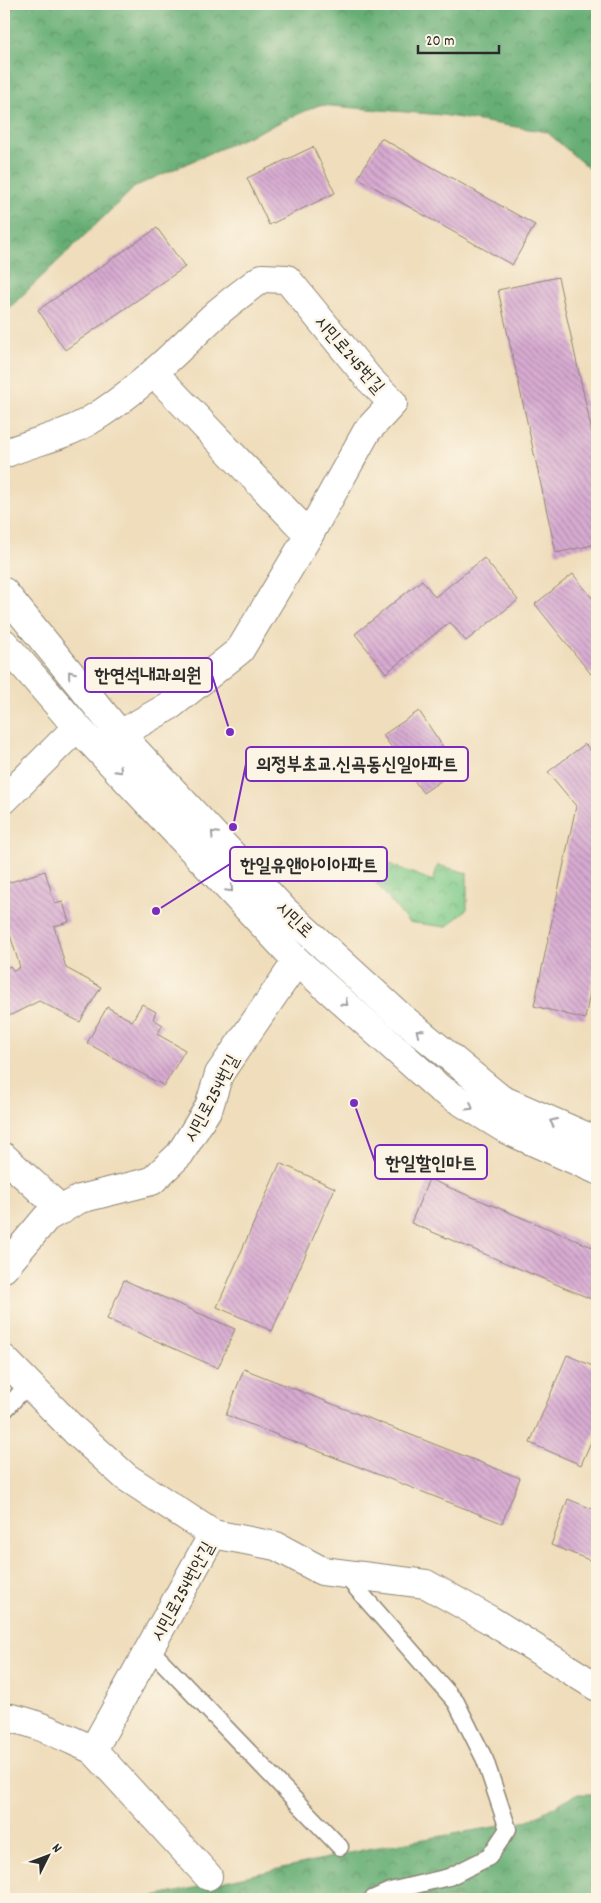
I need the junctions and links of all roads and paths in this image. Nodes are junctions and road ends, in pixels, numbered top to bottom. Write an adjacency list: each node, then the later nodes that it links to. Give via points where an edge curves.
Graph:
1 (13, 4): 2 (path)
2 (4, 15)
3 (154, 373): 4 (street, 시민로245번길, via 88,422); 5 (street); 5 (street, 시민로245번길, via 220,311 262,278 287,279 369,379 393,403 367,431)
4 (4, 454)
5 (309, 535): 9 (street, 시민로245번길, via 240,650 171,705)
6 (4, 592): 9 (street, 시민로, one-way to 6)
7 (4, 643): 8 (street, 시민로)
8 (77, 728): 10 (street, 시민로); 11 (street)
9 (120, 734): 10 (street, 시민로245번길); 13 (street, 시민로, one-way to 9, via 501,1099 400,1016 283,908)
10 (97, 747): 12 (street, 시민로, one-way to 12)
11 (4, 800)
12 (297, 961): 15 (street, 시민로, one-way to 15, via 439,1088 507,1130); 16 (street, 시민로254번길, via 220,1074 209,1107 180,1154 152,1181 80,1199)
13 (597, 1141)
14 (4, 1157): 16 (street)
15 (597, 1170)
16 (62, 1210): 17 (street, 시민로254번길, via 46,1218)
17 (4, 1268)
18 (4, 1359): 19 (street, 시민로254번안길)
19 (28, 1384): 20 (lane); 21 (street, 시민로254번안길, via 126,1477)
20 (4, 1410)
21 (213, 1534): 22 (street, via 276,1546 322,1571); 23 (street, 시민로254번안길)
22 (344, 1574): 24 (street, via 426,1584); 29 (lane, via 456,1702 485,1760 508,1829 489,1857 449,1877 390,1891)
23 (150, 1648): 26 (street, 시민로254번안길); 27 (lane)
24 (597, 1687)
25 (4, 1717): 26 (street, via 45,1728)
26 (93, 1750): 28 (street)
27 (340, 1847)
28 (208, 1876)
29 (372, 1899)

